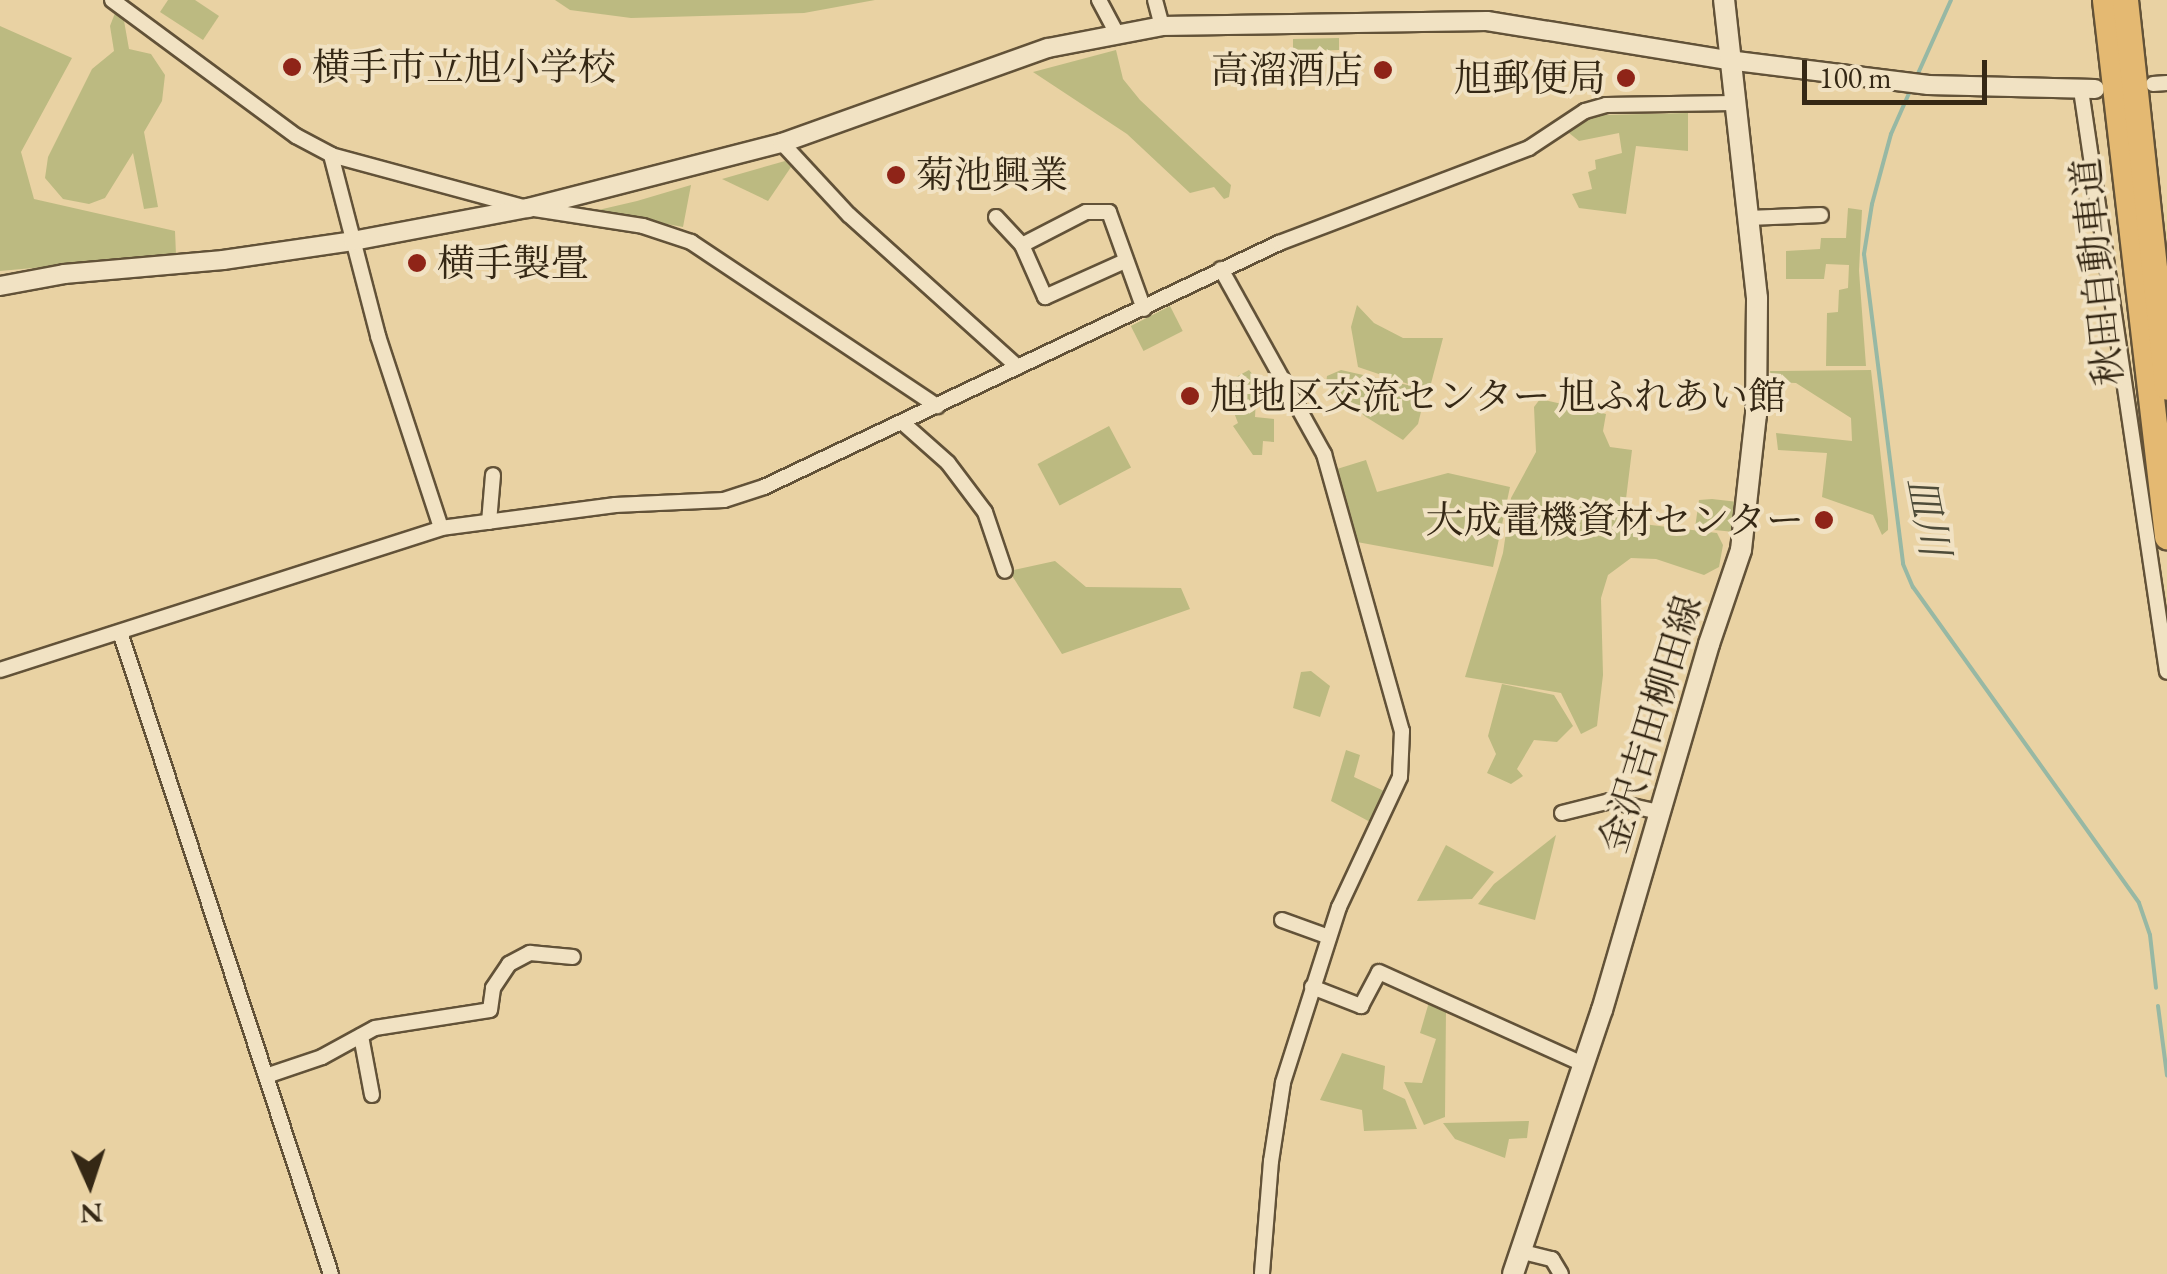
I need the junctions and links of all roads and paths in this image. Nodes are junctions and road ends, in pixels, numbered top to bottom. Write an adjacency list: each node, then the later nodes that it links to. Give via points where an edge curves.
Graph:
1 (112, 0): 13 (street)
2 (1099, 0): 8 (street)
3 (1155, 0): 7 (street)
4 (1724, 0): 9 (main road, 金沢吉田柳田線)
5 (2105, 0): 31 (highway, 秋田自動車道)
6 (2125, 0): 25 (highway, 秋田自動車道)
7 (1162, 26): 8 (street); 9 (street, via 1487,21)
8 (1117, 34): 12 (street, via 1048,48)
9 (1728, 60): 10 (street, via 1928,85); 11 (main road, 金沢吉田柳田線)
10 (2088, 89): 35 (street)
11 (1734, 103): 17 (main road, 金沢吉田柳田線); 21 (street, via 1585,111 1529,148)
12 (782, 143): 14 (street); 24 (street, via 849,215)
13 (331, 155): 14 (street); 18 (street)
14 (528, 208): 18 (street); 26 (street, via 643,226 692,242)
15 (1821, 214): 17 (street)
16 (996, 217): 19 (street)
17 (1749, 218): 36 (main road, 金沢吉田柳田線, via 1758,358 1742,550)
18 (354, 241): 22 (street); 30 (street, via 412,450)
19 (1022, 245): 20 (street, via 1046,297); 20 (street, via 1086,212 1109,212)
20 (1123, 262): 23 (street)
21 (1222, 269): 23 (street); 39 (street, via 1324,454 1402,731 1400,777)
22 (0, 286)
23 (1144, 309): 24 (street)
24 (1018, 367): 26 (street)
25 (2167, 387)
26 (937, 406): 27 (street)
27 (902, 422): 29 (street, via 764,488 724,500 615,505); 32 (street, via 948,463 985,512)
28 (493, 475): 29 (street)
29 (488, 522): 30 (street)
30 (441, 528): 33 (street)
31 (2167, 536)
32 (1005, 571)
33 (120, 632): 34 (street); 44 (street)
34 (0, 670)
35 (2167, 672)
36 (1658, 812): 37 (street, via 1610,801); 43 (main road, 金沢吉田柳田線)
37 (1562, 813)
38 (1282, 920): 39 (street)
39 (1329, 937): 41 (street)
40 (573, 957): 42 (street, via 530,953 509,964 493,988 490,1010 374,1028)
41 (1312, 987): 43 (street, via 1361,1006 1379,972); 48 (street, via 1283,1083)
42 (361, 1036): 44 (street); 45 (street)
43 (1584, 1065): 46 (main road, 金沢吉田柳田線)
44 (266, 1076): 47 (street)
45 (372, 1095)
46 (1523, 1252): 49 (main road, 金沢吉田柳田線); 50 (street, via 1552,1259)
47 (332, 1274)
48 (1262, 1274)
49 (1514, 1274)
50 (1561, 1274)

